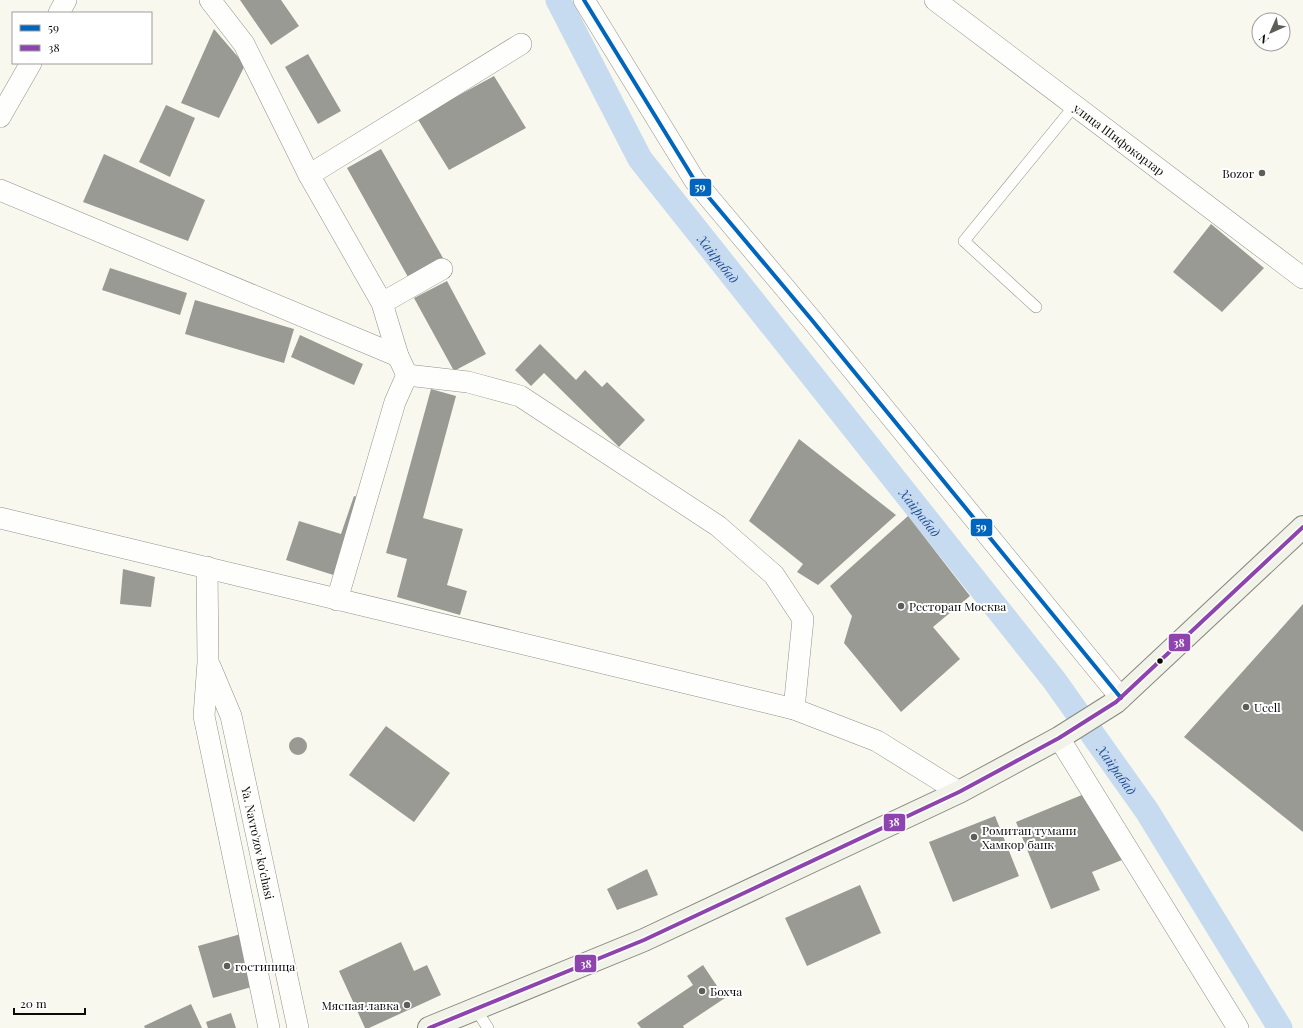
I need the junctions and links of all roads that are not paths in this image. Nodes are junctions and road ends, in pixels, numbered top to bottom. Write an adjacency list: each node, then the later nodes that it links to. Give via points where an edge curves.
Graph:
1 (66, 0): 5 (street)
2 (210, 0): 10 (street, via 244,44)
3 (584, 0): 23 (street, via 695,181 811,319)
4 (935, 0): 8 (street, улица Шифокорлар)
5 (60, 12)
6 (521, 44): 10 (street)
7 (30, 64): 9 (street)
8 (1075, 105): 13 (street, улица Шифокорлар); 15 (lane, via 964,241)
9 (0, 117)
10 (309, 175): 14 (street)
11 (0, 190): 16 (street)
12 (442, 269): 14 (street)
13 (1303, 278)
14 (382, 303): 16 (street)
15 (1036, 307)
16 (398, 356): 17 (street)
17 (407, 375): 21 (street, via 395,402); 24 (street, via 468,382 520,396 718,526 774,575 803,619)
18 (0, 518): 20 (street)
19 (1303, 527): 23 (street)
20 (207, 567): 21 (street); 22 (street, Ya. Navro'zov ko'chasi)
21 (337, 600): 24 (street)
22 (208, 662): 28 (street, Ya. Navro'zov ko'chasi, via 204,716); 29 (street, Ya. Navro'zov ko'chasi, via 231,716)
23 (1118, 700): 25 (street)
24 (794, 709): 26 (street, via 877,741)
25 (1063, 735): 26 (street); 32 (street)
26 (959, 792): 27 (street, via 644,940)
27 (475, 1008): 30 (street); 31 (lane)
28 (269, 1028)
29 (298, 1028)
30 (429, 1028)
31 (488, 1028)
32 (1238, 1028)

